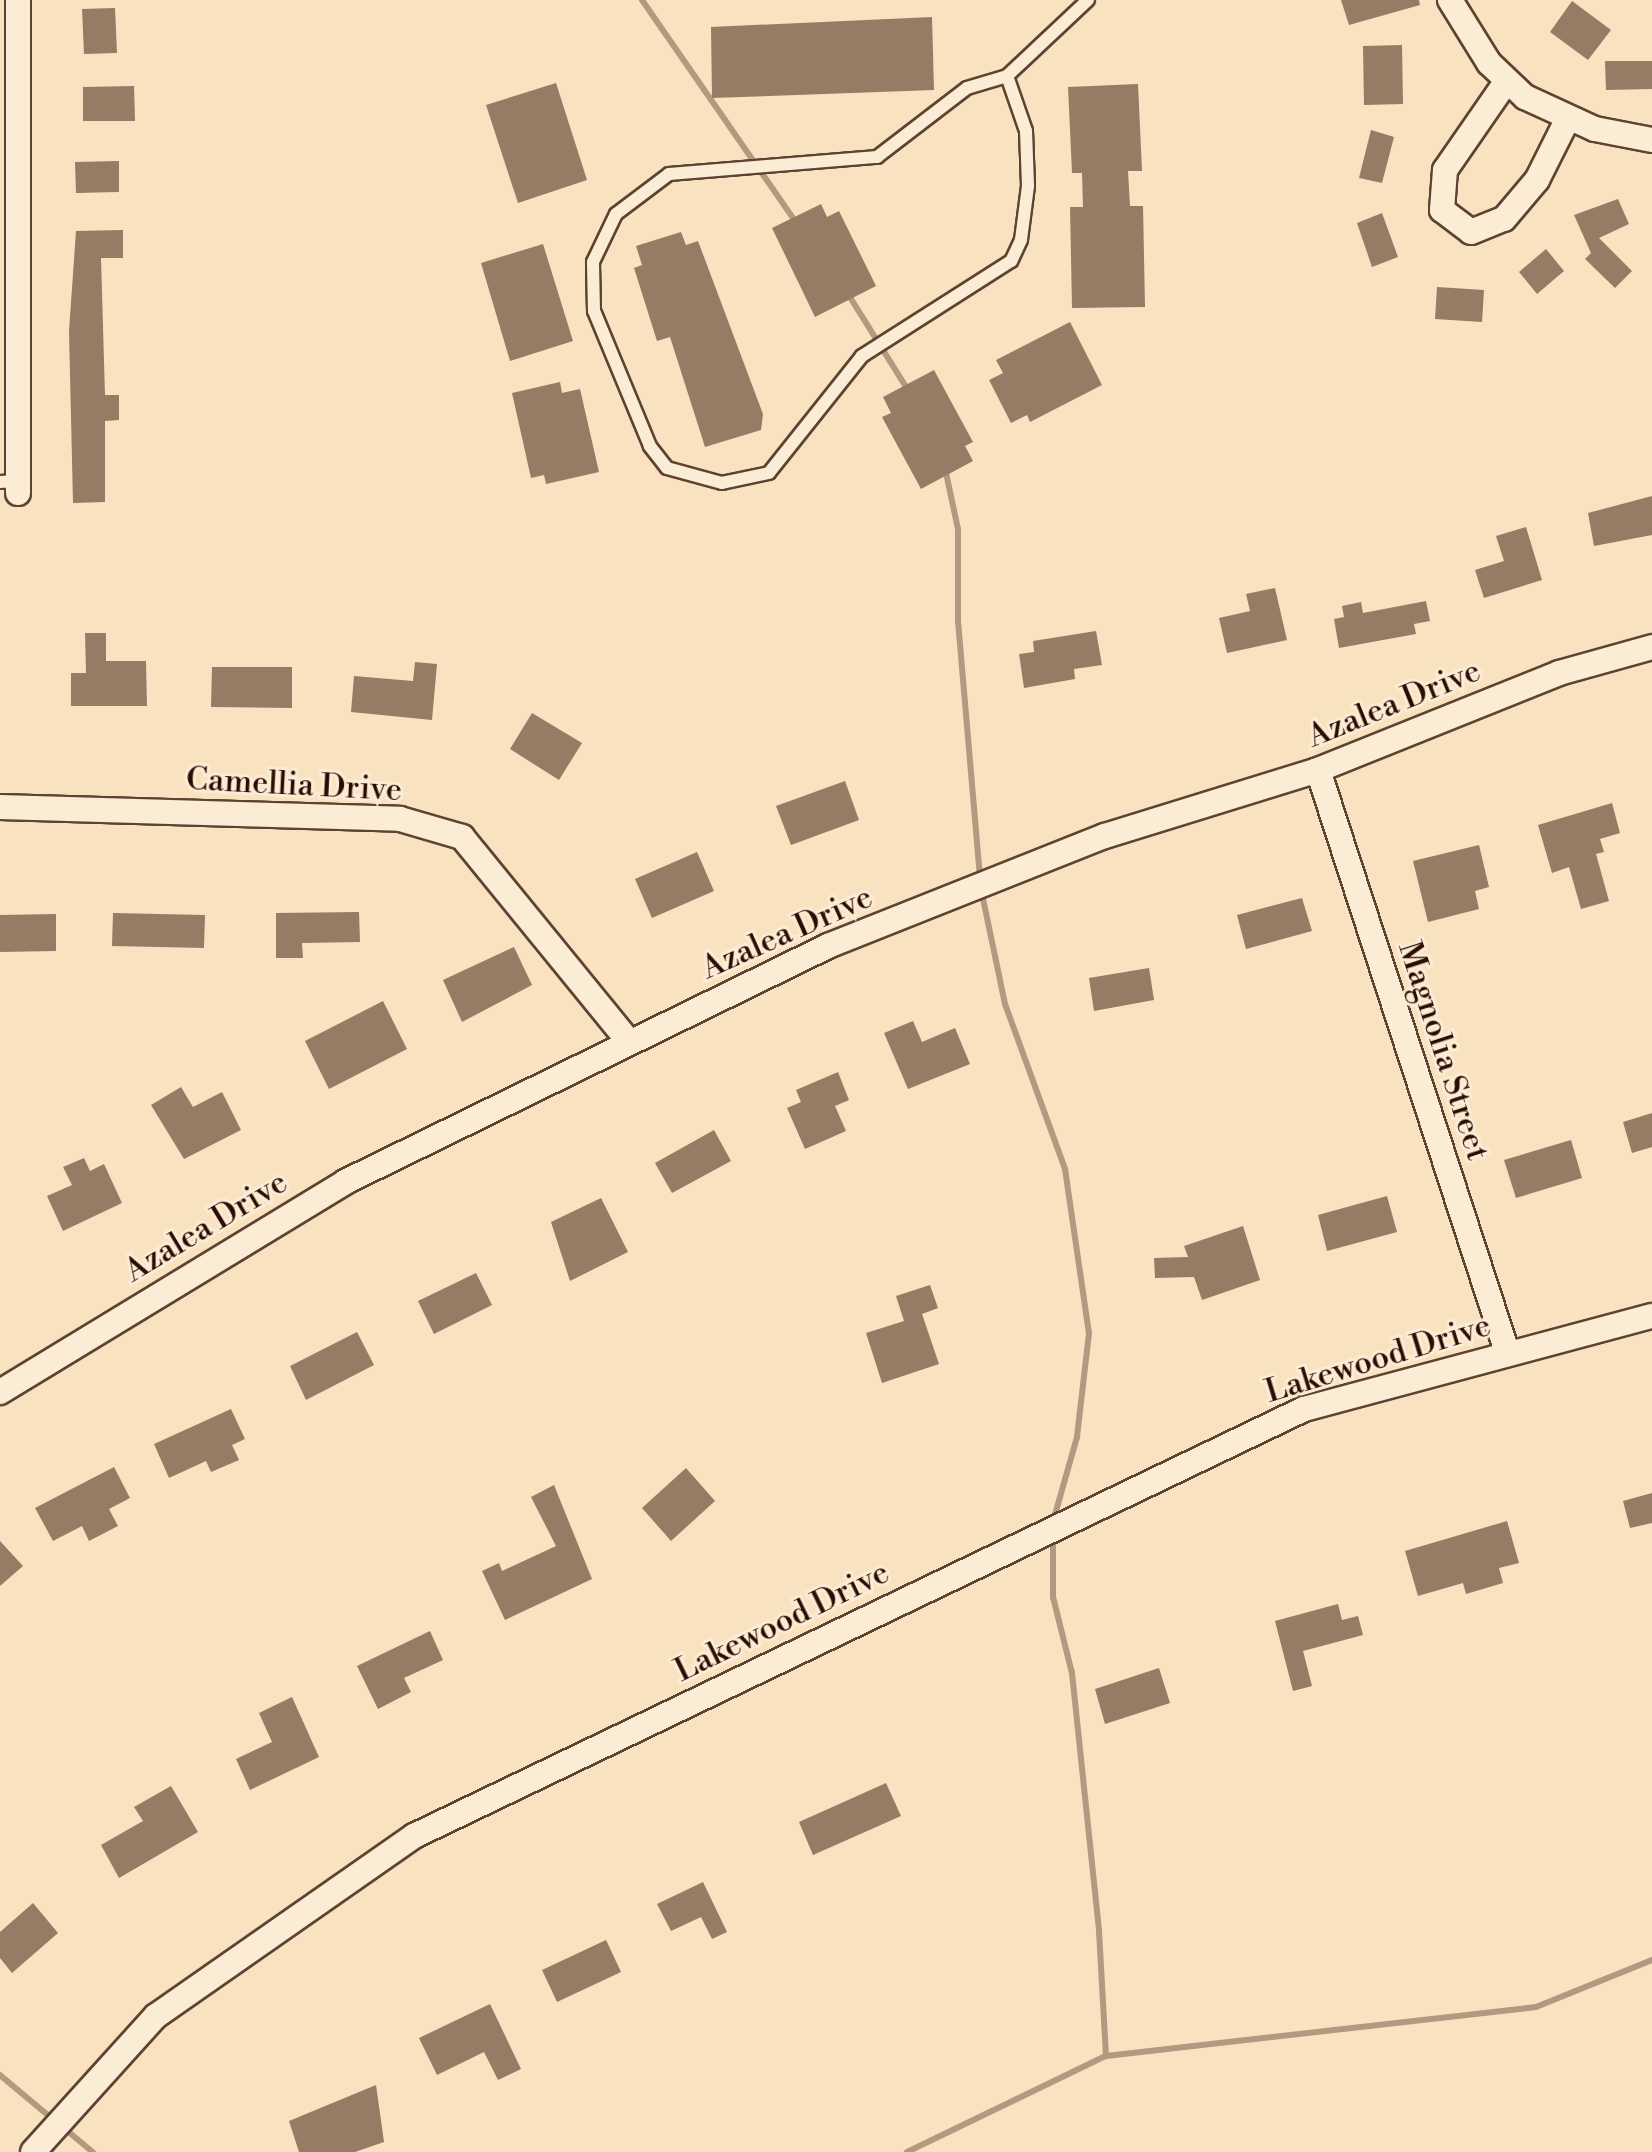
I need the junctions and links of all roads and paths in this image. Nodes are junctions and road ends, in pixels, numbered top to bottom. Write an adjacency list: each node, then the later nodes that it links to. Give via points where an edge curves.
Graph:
1 (18, 0): 8 (street)
2 (1088, 0): 4 (lane)
3 (1450, 0): 5 (street)
4 (1007, 76): 4 (lane, via 967,88 877,157 669,174 616,214 593,262 594,311 650,446 667,468 722,483 769,473 862,356 1011,261 1021,240 1028,186 1026,131)
5 (1506, 82): 6 (street); 6 (street, via 1445,170 1442,210 1471,232 1504,219 1537,180)
6 (1567, 120): 7 (street)
7 (1652, 140)
8 (12, 485)
9 (1652, 647): 10 (street, Azalea Drive, via 1559,673)
10 (1318, 770): 12 (street, Azalea Drive, via 1105,836 828,946); 14 (street, Magnolia Street)
11 (0, 807): 12 (street, Camellia Drive, via 400,819 462,837)
12 (629, 1042): 15 (street, Azalea Drive, via 236,1242)
13 (1652, 1316): 14 (street, Lakewood Drive)
14 (1507, 1352): 16 (street, Lakewood Drive, via 1304,1409 414,1836 156,2016)
15 (0, 1392)
16 (33, 2152)

